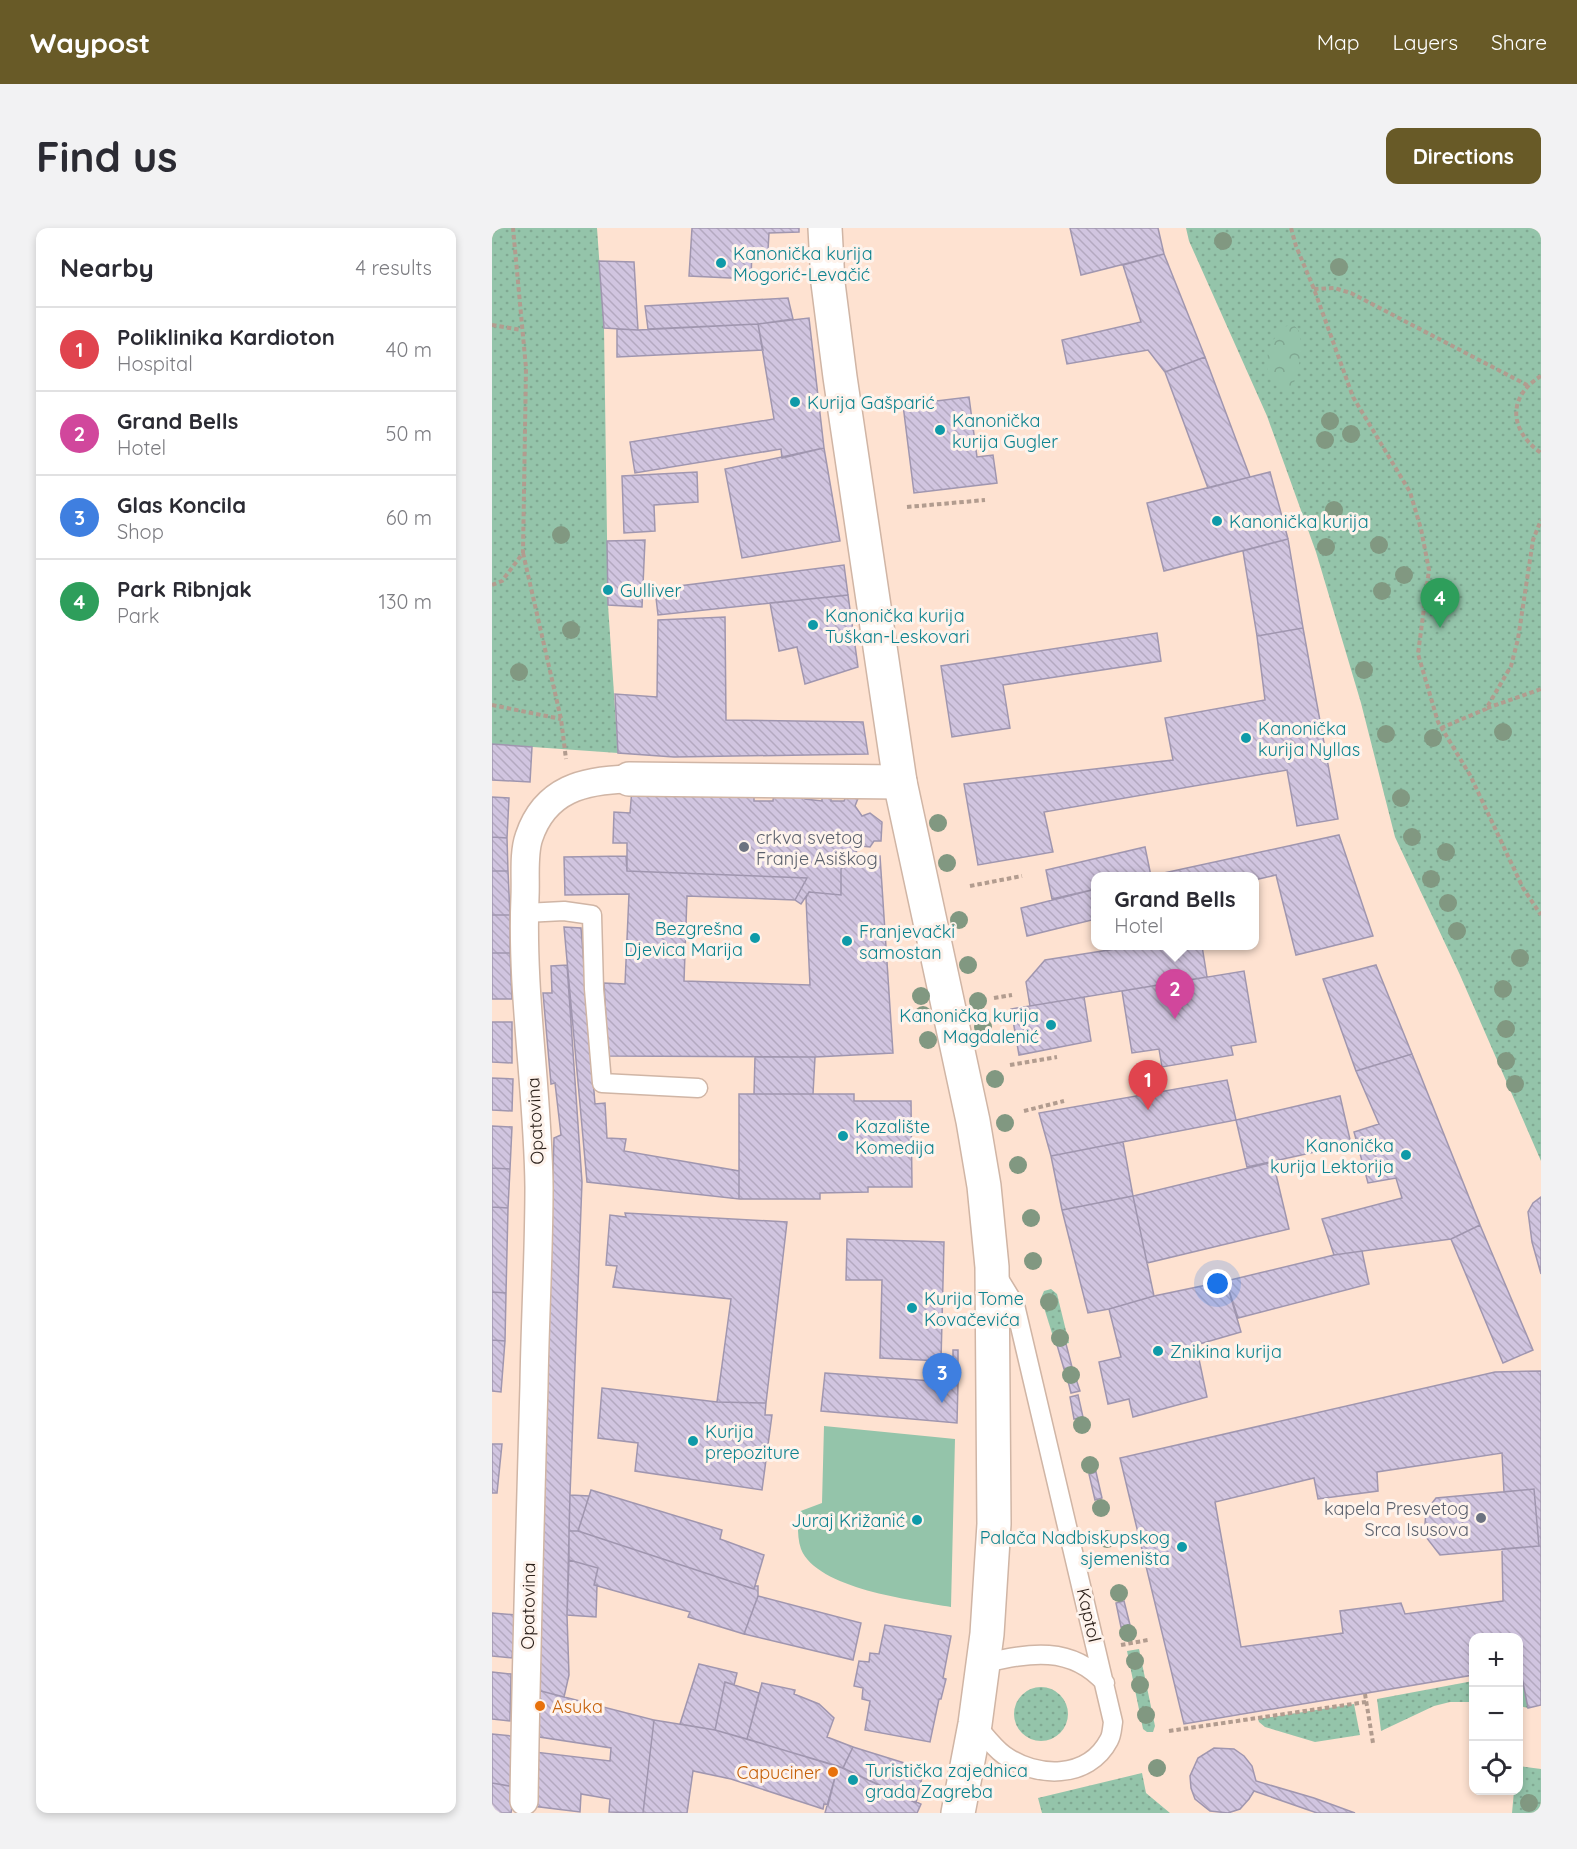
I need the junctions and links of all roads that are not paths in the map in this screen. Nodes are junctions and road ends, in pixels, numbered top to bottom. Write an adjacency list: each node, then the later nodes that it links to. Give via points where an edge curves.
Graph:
1 (825, 228): 3 (street, via 840,377)
2 (630, 779): 3 (street, Opatovina); 4 (street, Opatovina, via 596,781 567,790 536,818 528,840)
3 (900, 783): 6 (street, via 973,1121)
4 (525, 913): 5 (lane, via 564,911 592,915 602,1083); 10 (street, Opatovina, via 539,1185)
5 (698, 1088)
6 (992, 1267): 7 (street, via 994,1524); 8 (lane, Kaptol, via 1015,1305)
7 (985, 1663): 8 (lane, via 1021,1655 1056,1656 1083,1663); 9 (street)
8 (1105, 1683): 9 (lane, Kaptol, via 1113,1722 1110,1739 1094,1759 1074,1770 1050,1772 1026,1767 1003,1754)
9 (975, 1724): 11 (street)
10 (524, 1801)
11 (958, 1813)

